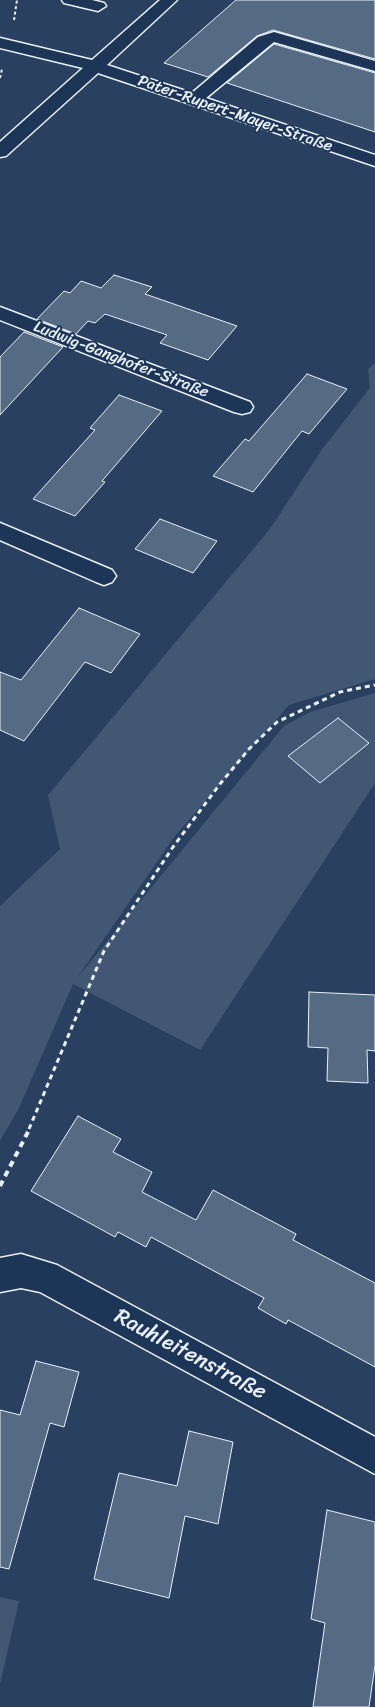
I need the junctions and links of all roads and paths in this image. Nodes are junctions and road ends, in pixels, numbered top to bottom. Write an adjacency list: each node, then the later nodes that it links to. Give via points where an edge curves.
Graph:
1 (70, 0): 3 (street)
2 (169, 0): 5 (street)
3 (98, 6)
4 (0, 43): 5 (street, Pater-Rupert-Mayer-Straße)
5 (94, 66): 7 (street, Pater-Rupert-Mayer-Straße); 8 (street)
6 (375, 66): 7 (street, via 274,37 264,40)
7 (194, 100): 9 (street, Pater-Rupert-Mayer-Straße)
8 (0, 152)
9 (375, 161)
10 (0, 313): 11 (street, Ludwig-Ganghofer-Straße)
11 (242, 407)
12 (0, 530): 13 (street)
13 (104, 576)
14 (375, 684): 15 (path, via 340,692 277,722 250,749 191,823 104,951 37,1112)
15 (0, 1186)
16 (0, 1275): 17 (street, Rauhleitenstraße, via 22,1271 45,1277)
17 (375, 1456)

